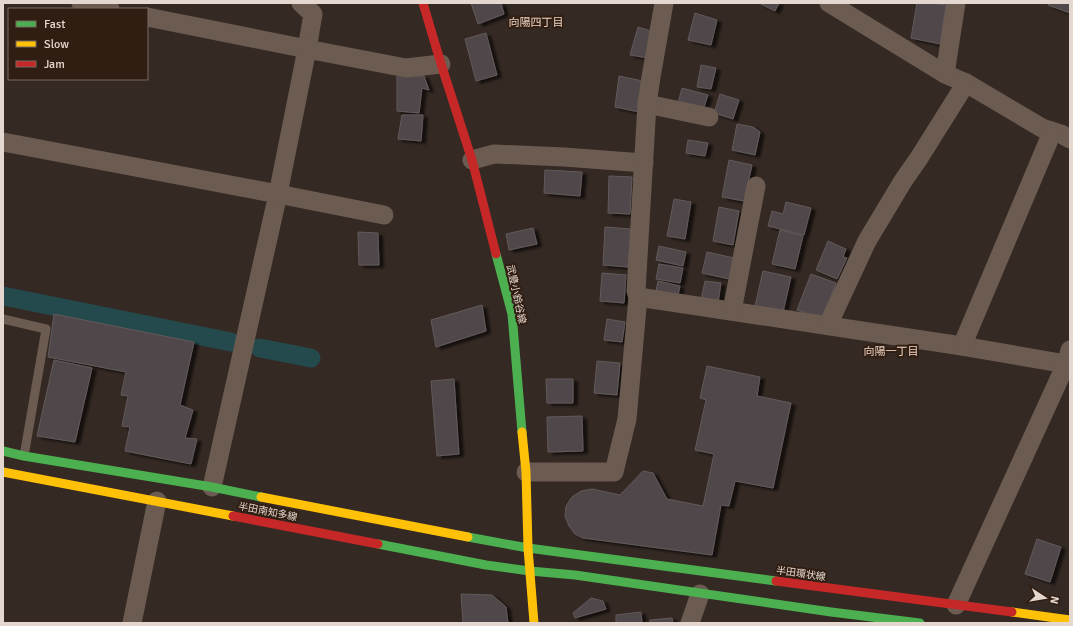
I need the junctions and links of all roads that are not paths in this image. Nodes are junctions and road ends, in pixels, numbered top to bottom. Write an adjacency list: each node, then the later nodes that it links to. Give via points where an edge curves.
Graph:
1 (81, 3): 7 (street)
2 (301, 3): 9 (street, via 313,14)
3 (423, 3): 10 (main road, 武豊小鈴谷線)
4 (664, 3): 13 (street)
5 (829, 3): 11 (street)
6 (956, 3): 11 (street)
7 (105, 8)
8 (148, 16): 9 (street)
9 (307, 49): 10 (street, via 406,68); 21 (street)
10 (441, 64): 18 (main road, 武豊小鈴谷線)
11 (945, 74): 12 (street)
12 (966, 83): 15 (street); 26 (street, via 867,241)
13 (647, 104): 14 (street); 19 (street)
14 (709, 117)
15 (1051, 131): 16 (street); 27 (street)
16 (1070, 139)
17 (3, 142): 21 (street)
18 (472, 160): 19 (street, via 494,154); 32 (main road, 武豊小鈴谷線, via 512,314)
19 (644, 163): 23 (street, via 636,291)
20 (756, 186): 24 (street)
21 (278, 194): 22 (street); 33 (street)
22 (384, 215)
23 (638, 297): 24 (street); 32 (street, via 627,419 614,472)
24 (732, 311): 26 (street)
25 (3, 319): 30 (lane, via 46,328)
26 (828, 325): 27 (street)
27 (962, 346): 28 (street)
28 (1068, 357): 38 (street)
29 (3, 451): 30 (main road, 半田南知多線)
30 (24, 456): 33 (main road, 半田南知多線)
31 (3, 472): 34 (main road, 半田南知多線)
32 (526, 472): 35 (main road, 武豊小鈴谷線)
33 (212, 488): 35 (main road, 半田南知多線)
34 (157, 501): 36 (main road, 半田南知多線, via 486,565); 41 (street)
35 (528, 548): 36 (main road, 武豊小鈴谷線); 38 (main road, 半田環状線)
36 (530, 571): 37 (main road, via 575,575); 42 (main road, 武豊小鈴谷線)
37 (700, 594): 39 (main road); 43 (street)
38 (956, 605): 40 (main road, 半田環状線)
39 (830, 618): 44 (main road)
40 (1070, 620)
41 (132, 623)
42 (534, 623)
43 (690, 623)
44 (920, 623)

